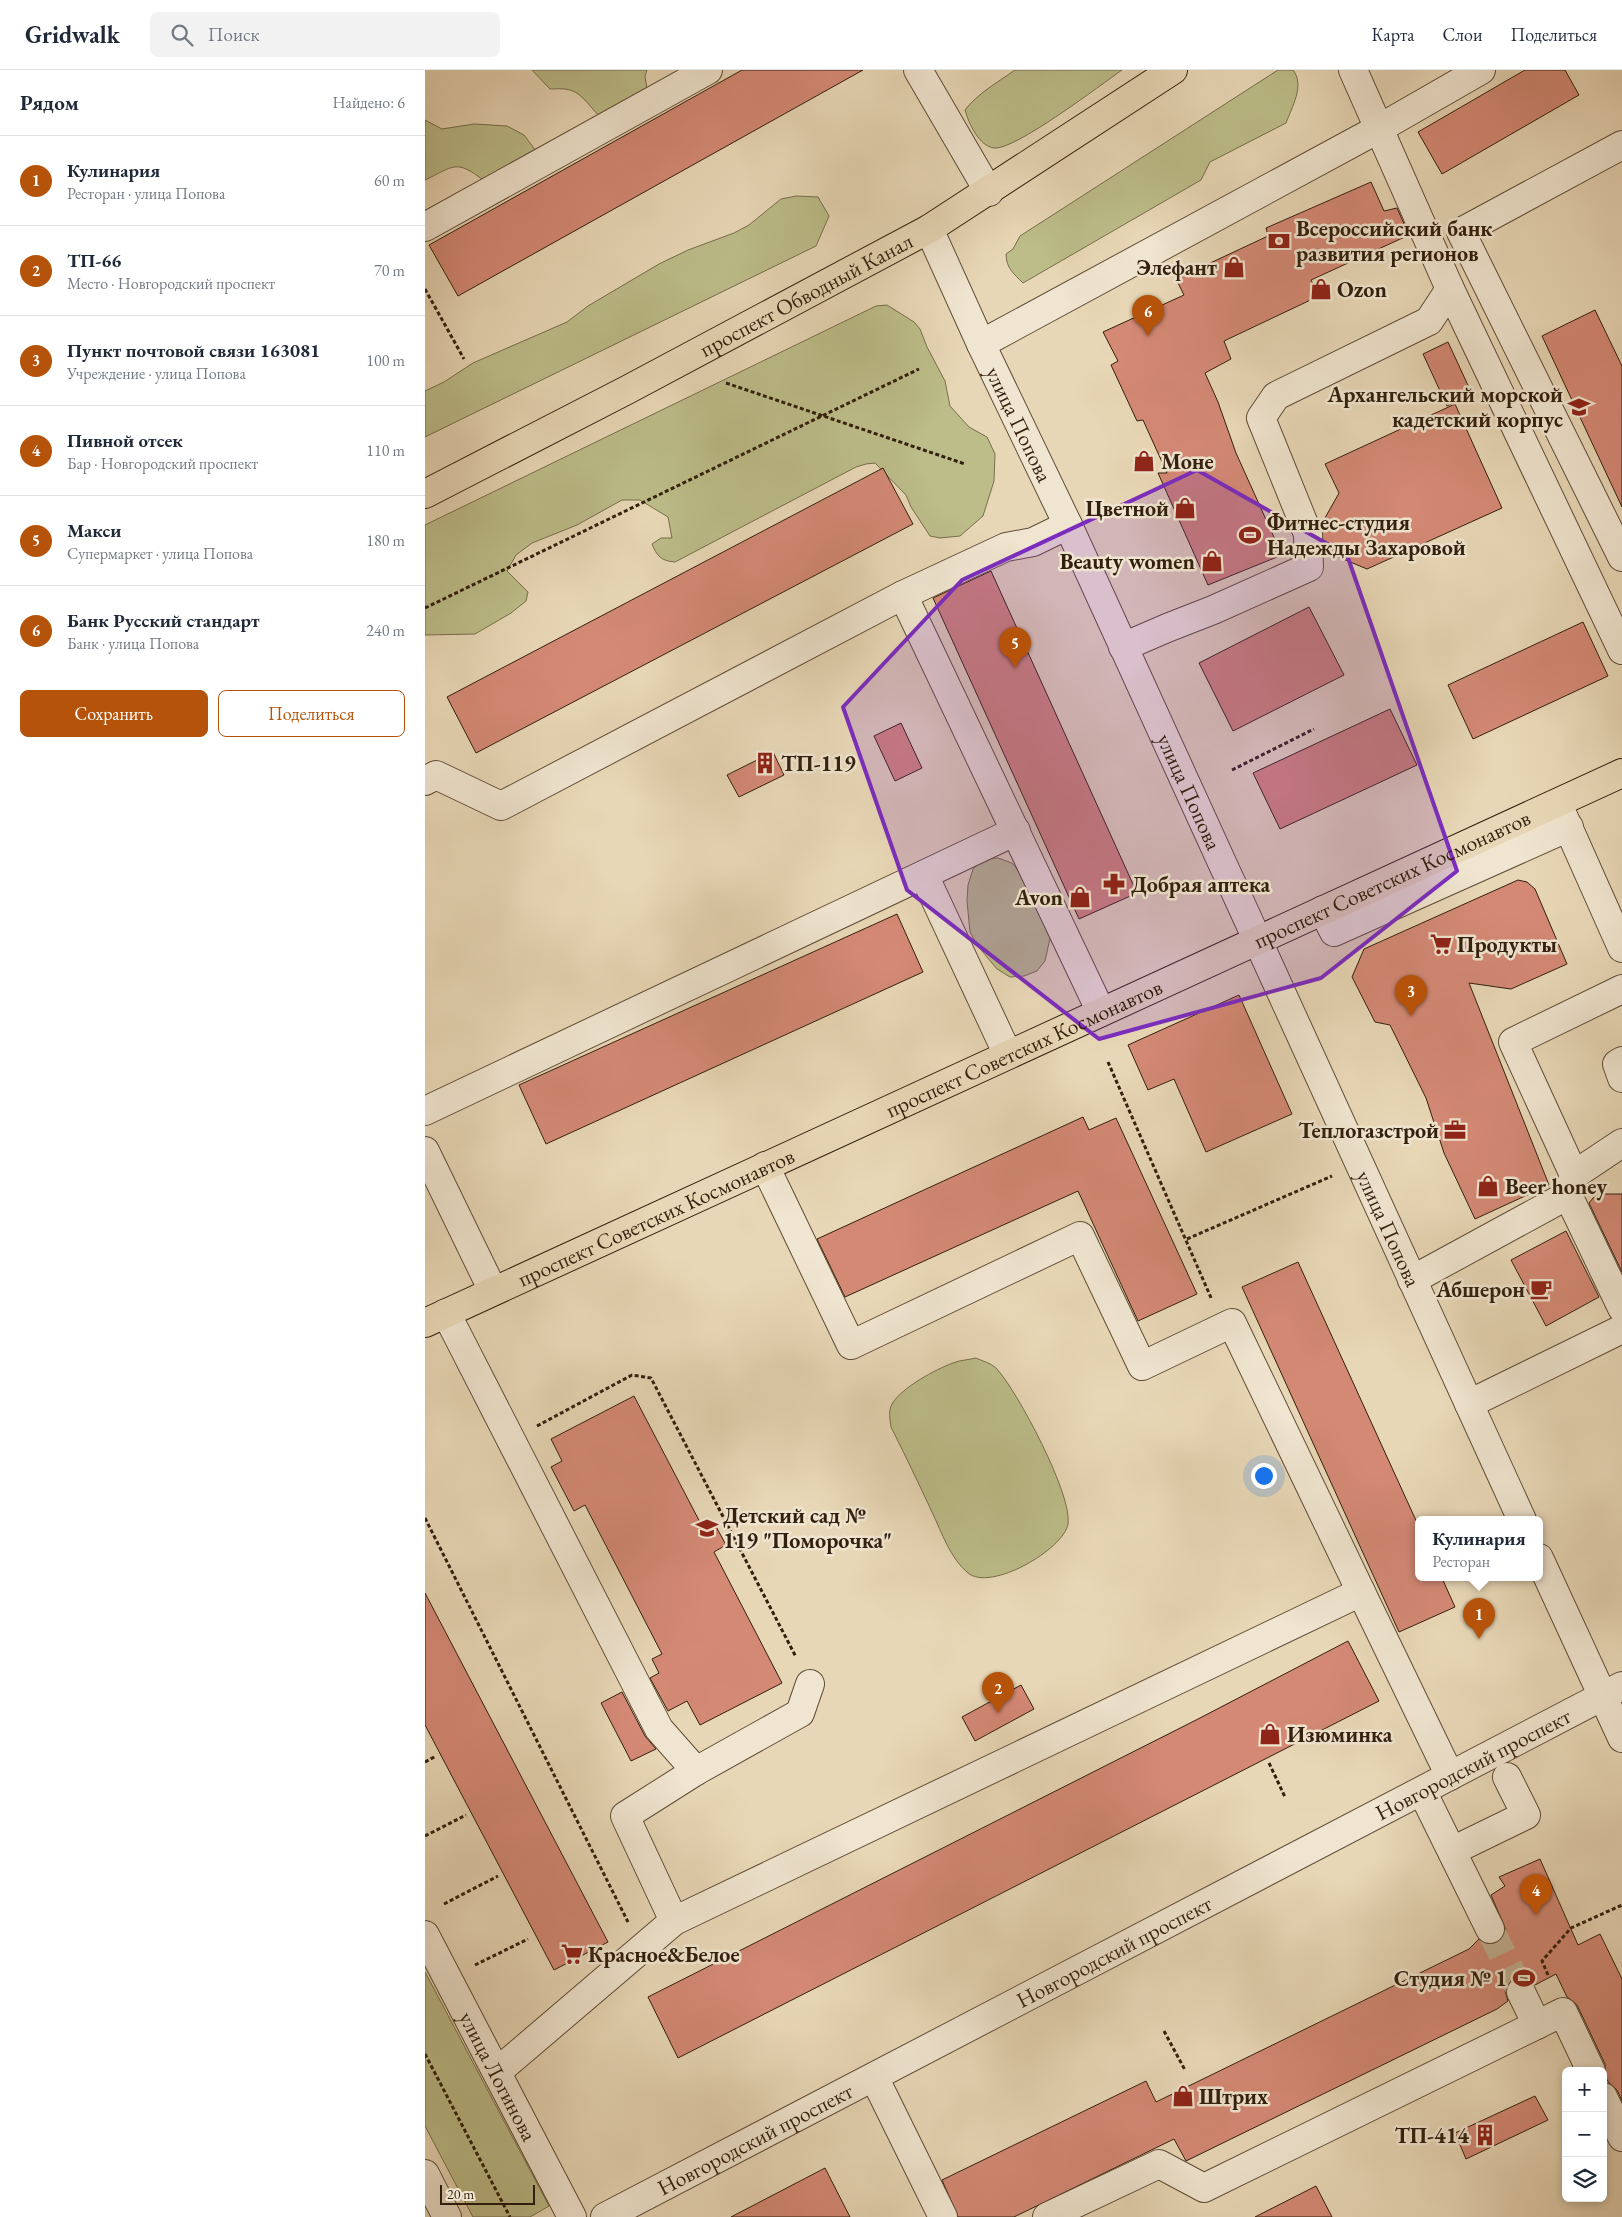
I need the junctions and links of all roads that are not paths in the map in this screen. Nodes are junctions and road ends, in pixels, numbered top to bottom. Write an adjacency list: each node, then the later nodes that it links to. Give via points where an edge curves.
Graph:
1 (708, 70): 9 (street)
2 (919, 70): 8 (street)
3 (1173, 70): 8 (main road, проспект Обводный Канал)
4 (1353, 70): 6 (street)
5 (1481, 70): 6 (street)
6 (1380, 128): 11 (street); 12 (street)
7 (1622, 145): 15 (street, via 1461,232)
8 (989, 192): 10 (main road, проспект Обводный Канал)
9 (425, 227)
10 (929, 229): 12 (street, улица Попова); 13 (main road, проспект Обводный Канал)
11 (1450, 289): 17 (street, via 1429,321 1275,396 1261,418 1308,534 1309,567); 18 (street)
12 (981, 344): 14 (street, улица Попова)
13 (425, 494)
14 (1068, 525): 16 (street, via 1033,542 1005,547); 17 (street, улица Попова)
15 (1622, 557)
16 (903, 595): 20 (street, via 501,806 436,775); 23 (street)
17 (1123, 647): 26 (street, улица Попова)
18 (1622, 650)
19 (1622, 773): 21 (main road, проспект Советских Космонавтов)
20 (425, 781)
21 (1557, 803): 22 (street); 25 (main road, проспект Советских Космонавтов)
22 (1569, 827): 25 (street, via 1334,932); 27 (street)
23 (1016, 831): 24 (street); 29 (street)
24 (924, 875): 30 (street); 33 (street)
25 (1323, 910): 26 (main road, проспект Советских Космонавтов)
26 (1256, 941): 29 (main road, проспект Советских Космонавтов); 38 (street, улица Попова)
27 (1622, 948)
28 (1622, 989): 37 (street, via 1513,1042)
29 (1101, 1012): 30 (main road, проспект Советских Космонавтов)
30 (1008, 1055): 36 (main road, проспект Советских Космонавтов)
31 (1622, 1060): 32 (street, via 1617,1064)
32 (1622, 1078)
33 (425, 1111)
34 (1622, 1143): 37 (street)
35 (425, 1151): 39 (street)
36 (765, 1166): 39 (main road, проспект Советских Космонавтов); 46 (street, via 851,1345 1080,1236 1142,1366 1232,1323)
37 (1571, 1185): 38 (street); 40 (street)
38 (1412, 1280): 43 (street, улица Попова)
39 (493, 1291): 41 (main road, проспект Советских Космонавтов)
40 (1622, 1308)
41 (435, 1318): 50 (street, via 511,1440 659,1729)
42 (1622, 1328): 43 (street)
43 (1469, 1404): 44 (street, улица Попова)
44 (1520, 1516)
45 (1543, 1565): 48 (street)
46 (1361, 1592): 51 (street); 55 (street)
47 (810, 1684): 50 (street, via 800,1713)
48 (1612, 1691): 49 (street); 51 (street, Новгородский проспект)
49 (1622, 1738)
50 (696, 1771): 55 (street, via 625,1816)
51 (1450, 1776): 53 (street, Новгородский проспект)
52 (1507, 1777): 54 (street, via 1525,1815)
53 (1422, 1791): 54 (street); 62 (street, Новгородский проспект)
54 (1452, 1851): 56 (street)
55 (674, 1921): 61 (street)
56 (1490, 1929)
57 (425, 1935): 61 (street, улица Логинова)
58 (1521, 1992): 59 (street)
59 (1537, 2025): 60 (street, via 1563,2012); 70 (street, via 1204,2188 1159,2164)
60 (1589, 2067)
61 (497, 2072): 67 (street, улица Логинова)
62 (874, 2077): 68 (street, Новгородский проспект); 69 (street)
63 (1607, 2105): 64 (street)
64 (1622, 2137)
65 (425, 2174): 66 (street)
66 (447, 2217)
67 (572, 2217)
68 (605, 2217)
69 (943, 2217)
70 (1047, 2217)

